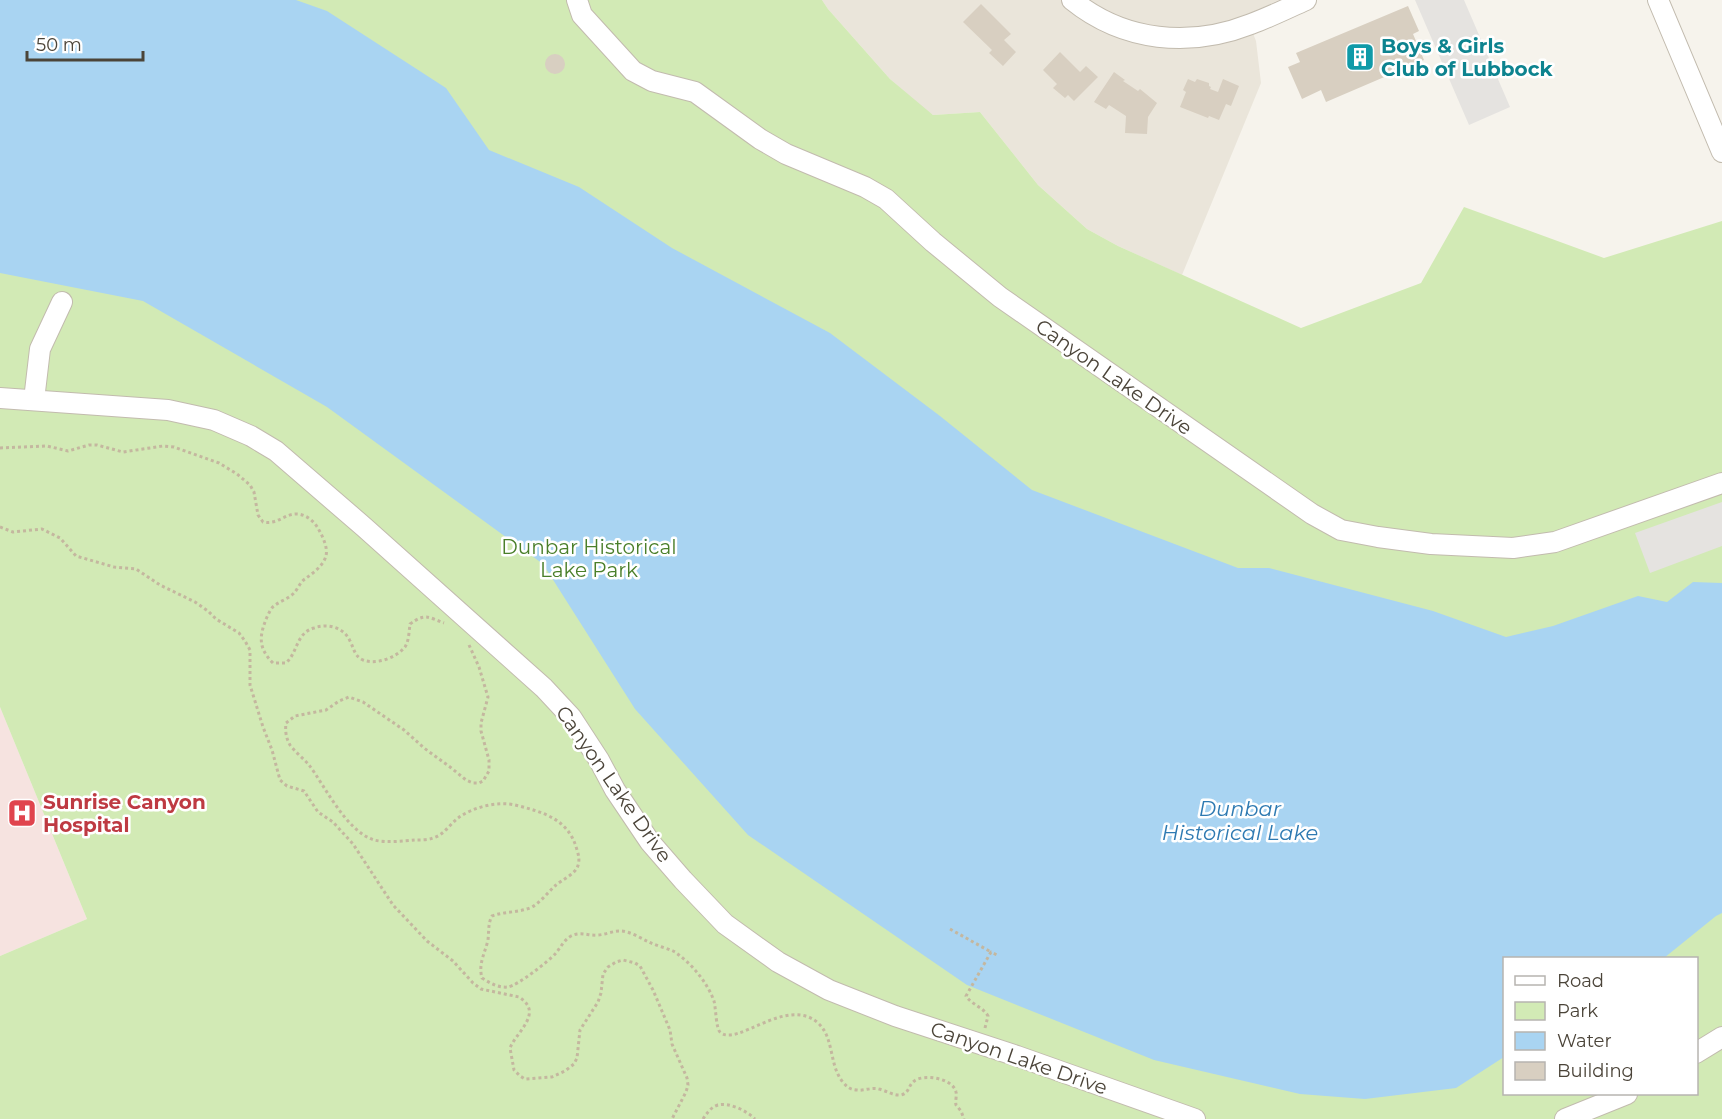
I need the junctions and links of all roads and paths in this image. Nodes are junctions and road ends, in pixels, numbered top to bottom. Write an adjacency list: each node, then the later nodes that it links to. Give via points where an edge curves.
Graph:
1 (577, 0): 10 (street, Canyon Lake Drive, via 582,15 633,71 652,81 695,93 786,154 886,199 1000,297 1311,514 1341,530 1431,544 1513,548 1555,542)
2 (1072, 0): 3 (street, via 1107,23 1154,37 1180,38 1250,25)
3 (1306, 0)
4 (1658, 0): 5 (street)
5 (1722, 152)
6 (62, 302): 8 (street, via 40,349)
7 (0, 398): 8 (street, Canyon Lake Drive)
8 (34, 400): 18 (street, Canyon Lake Drive, via 168,410 214,420 276,451 544,688 571,717 650,842 725,924 778,962 830,990)
9 (0, 448): 12 (path, via 47,446 68,451 97,445 123,452 174,447 219,463 237,474 254,492 263,522 270,524 299,514 310,519 319,528 327,554 293,594 273,607 260,636 273,663 286,663 300,637 316,627 344,632 356,655 374,662 387,660 405,647 410,624 420,617)
10 (1722, 483)
11 (0, 527): 21 (path, via 13,532 42,529 60,538 76,556 136,569 195,602 239,633 250,650 250,685 280,780 304,791 318,812 333,822 353,844 393,905 427,941 481,989 519,997 529,1007 529,1018 510,1048 514,1070 520,1076 557,1076 574,1064 580,1030 601,993 603,974 623,960 640,966 687,1078 686,1092)
12 (445, 623)
13 (466, 640): 24 (path, via 488,697 481,731 489,771 479,783 466,780 404,730 349,697 326,710 295,716 286,723 285,730 291,746 327,794 351,823 374,840 433,838 472,810 503,804 542,812 563,825 576,845 579,864 534,906 492,916 480,965 482,978 507,987 551,958 571,936 622,931 674,951 698,974 714,1001 721,1033 743,1032 787,1015 806,1016 824,1030 836,1070 849,1088 875,1088 901,1095 920,1078 939,1079 954,1088 956,1105)
14 (950, 929): 15 (path)
15 (991, 952): 16 (path); 18 (path, via 966,996 988,1016)
16 (997, 955)
17 (1722, 1036): 19 (street)
18 (977, 1043): 25 (street, Canyon Lake Drive)
19 (1698, 1052)
20 (1625, 1095): 26 (street)
21 (672, 1119)
22 (704, 1119): 23 (path, via 716,1106 725,1105)
23 (755, 1119)
24 (964, 1119)
25 (1195, 1119)
26 (1565, 1119)

